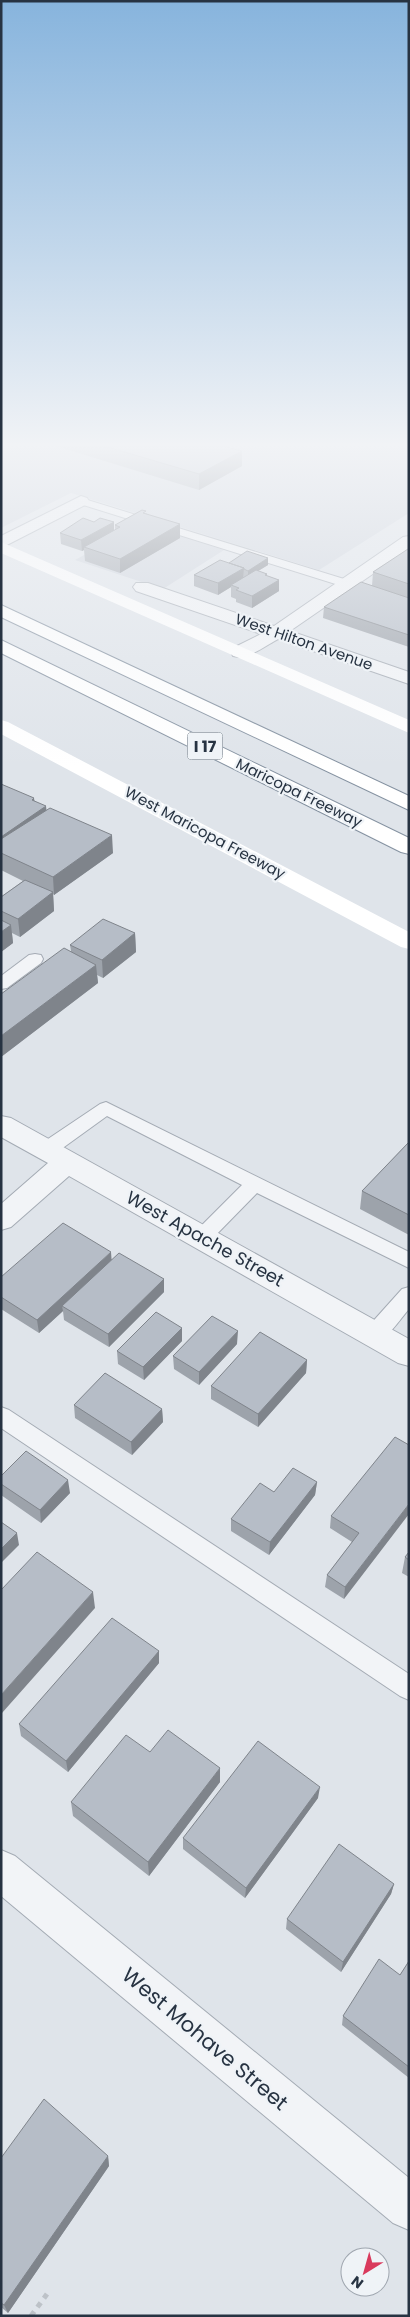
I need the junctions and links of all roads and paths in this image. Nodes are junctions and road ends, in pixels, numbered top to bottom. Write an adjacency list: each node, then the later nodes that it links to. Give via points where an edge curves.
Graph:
1 (10, 551): 10 (main road)
2 (244, 551): 4 (lane)
3 (394, 551): 4 (street)
4 (348, 583): 6 (lane); 8 (street)
5 (142, 587): 8 (street, West Hilton Avenue)
6 (409, 603)
7 (1, 610): 14 (main road, I 17)
8 (276, 632): 10 (street); 11 (street, West Hilton Avenue)
9 (1, 646): 15 (main road, Maricopa Freeway / I 17)
10 (240, 652): 13 (main road)
11 (409, 678)
12 (1, 726): 16 (main road, West Maricopa Freeway)
13 (409, 727)
14 (409, 804)
15 (409, 847)
16 (409, 942)
17 (35, 959): 18 (lane)
18 (1, 984)
19 (1, 1125): 20 (street, West Apache Street)
20 (57, 1156): 21 (lane, via 106,1108); 22 (street); 23 (street, West Apache Street)
21 (255, 1183): 23 (lane); 24 (lane)
22 (1, 1220)
23 (202, 1237): 26 (street, West Apache Street)
24 (409, 1261)
25 (409, 1294): 26 (lane)
26 (374, 1334): 27 (street, West Apache Street)
27 (409, 1354)
28 (1, 1416): 29 (lane)
29 (409, 1688)
30 (1, 1870): 31 (street, West Mohave Street)
31 (409, 2207)
32 (47, 2294): 33 (path)
33 (31, 2316)

